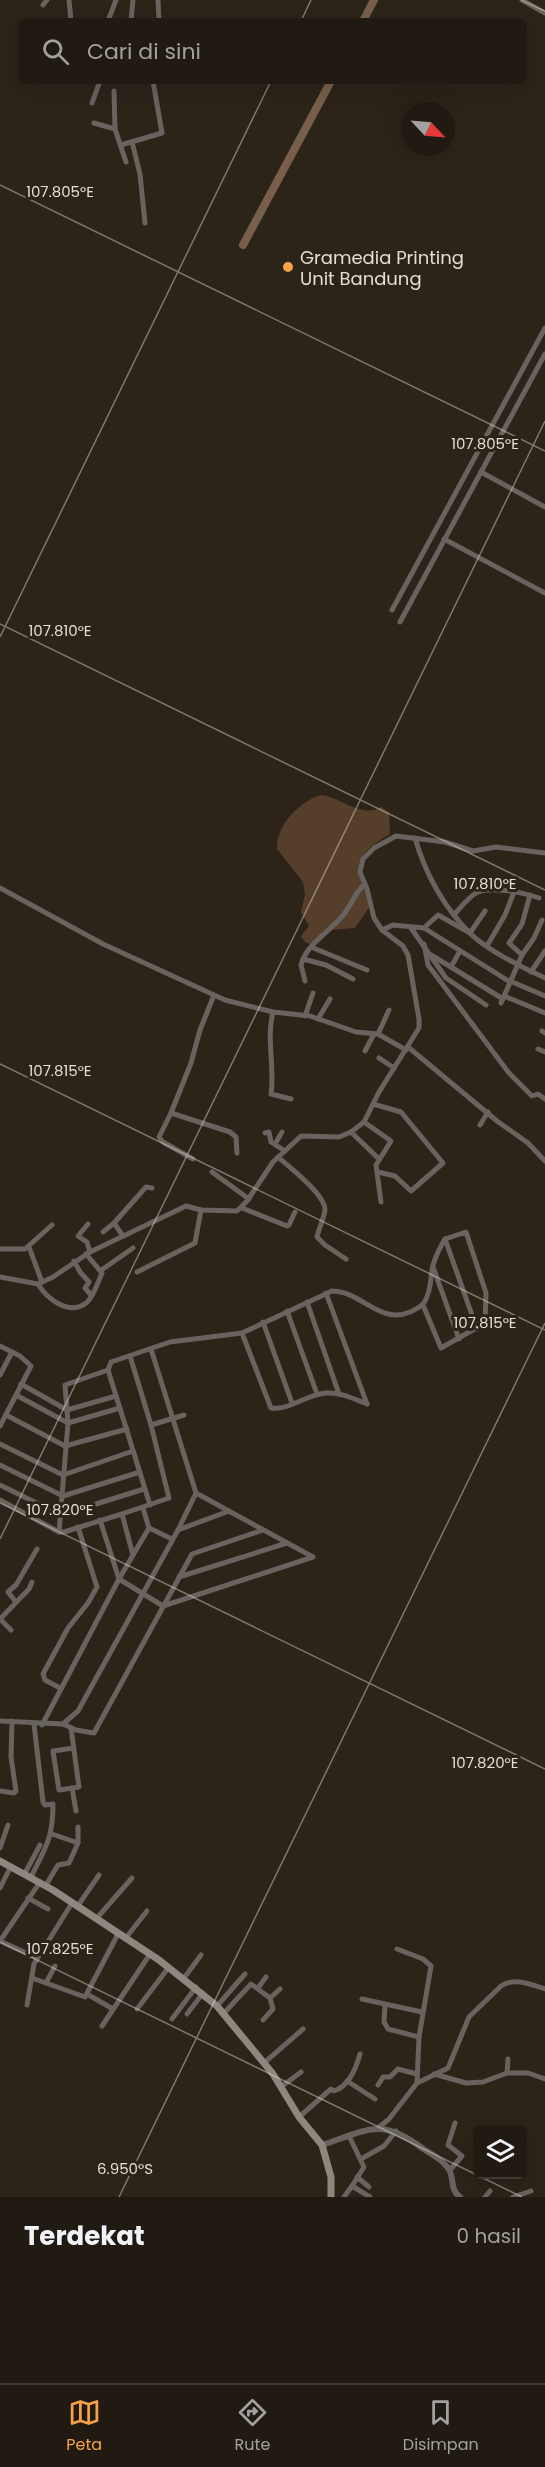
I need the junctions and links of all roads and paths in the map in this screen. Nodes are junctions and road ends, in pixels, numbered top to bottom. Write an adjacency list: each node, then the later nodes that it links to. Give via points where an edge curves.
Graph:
1 (69, 0): 7 (street)
2 (116, 0): 8 (street)
3 (133, 0): 9 (street)
4 (158, 0): 10 (street)
5 (522, 0): 6 (street)
6 (545, 13)
7 (71, 18)
8 (109, 18)
9 (131, 18)
10 (159, 18)
11 (99, 84): 14 (street)
12 (154, 84): 17 (street, via 162,133)
13 (114, 92): 16 (street)
14 (92, 103)
15 (94, 123): 16 (street)
16 (116, 129): 18 (street)
17 (132, 142): 18 (street); 20 (street)
18 (122, 145): 19 (street)
19 (126, 162)
20 (145, 223)
21 (545, 328): 23 (street)
22 (545, 354): 23 (street)
23 (511, 404): 24 (street); 24 (street)
24 (500, 422): 25 (street); 29 (street)
25 (481, 472): 26 (street); 27 (street)
26 (545, 507)
27 (444, 539): 28 (street); 30 (street)
28 (545, 593)
29 (392, 610)
30 (400, 622)
31 (415, 838): 32 (street, via 473,851 496,847); 33 (street, via 396,836 368,853 360,867); 39 (street, via 424,867)
32 (545, 853)
33 (365, 884): 43 (street, via 374,918); 47 (street, via 344,915)
34 (0, 888): 62 (street, via 103,944)
35 (514, 892): 36 (street); 39 (street, via 477,892); 46 (street)
36 (530, 895): 37 (street); 51 (street, via 522,924 509,943)
37 (539, 898)
38 (485, 911): 44 (street)
39 (454, 915): 44 (street)
40 (543, 920): 51 (street)
41 (411, 928): 42 (street); 43 (street, via 393,925); 45 (street)
42 (424, 928): 44 (street, via 438,915); 48 (street)
43 (382, 930): 73 (street, via 398,940 408,955 419,1022)
44 (470, 933): 46 (street)
45 (424, 944): 50 (street); 80 (street, via 428,965 509,1073 532,1096 538,1094)
46 (487, 946): 53 (street)
47 (311, 947): 52 (street); 55 (street)
48 (460, 951): 54 (street); 60 (street)
49 (545, 951): 56 (street)
50 (430, 954): 54 (street); 66 (street, via 446,978)
51 (522, 955): 53 (street)
52 (303, 959): 58 (street); 59 (street)
53 (518, 963): 56 (street); 60 (street)
54 (451, 967): 65 (street)
55 (367, 970)
56 (531, 972): 57 (street)
57 (545, 978)
58 (353, 979)
59 (305, 981)
60 (510, 982): 63 (street); 65 (street)
61 (313, 993): 70 (street)
62 (214, 995): 68 (street); 83 (street)
63 (545, 996)
64 (330, 999): 71 (street)
65 (503, 999): 69 (street)
66 (486, 1005)
67 (389, 1010): 72 (street)
68 (273, 1012): 70 (street); 79 (street, via 269,1028 274,1067 271,1094)
69 (545, 1014)
70 (306, 1016): 71 (street)
71 (318, 1019): 72 (street, via 356,1032)
72 (376, 1034): 73 (street); 75 (street)
73 (407, 1049): 78 (street); 82 (street)
74 (538, 1049): 76 (street)
75 (366, 1051)
76 (545, 1052)
77 (379, 1058): 78 (street)
78 (394, 1068): 81 (street)
79 (291, 1099)
80 (545, 1099)
81 (374, 1104): 84 (street); 97 (street, via 401,1112 443,1163 411,1191 395,1176)
82 (488, 1112): 85 (street); 95 (street)
83 (171, 1113): 91 (street, via 230,1132 236,1137); 93 (street, via 159,1139)
84 (364, 1122): 87 (street); 94 (street, via 391,1141)
85 (480, 1125)
86 (282, 1132): 89 (street)
87 (351, 1132): 90 (street, via 331,1138 304,1135); 94 (street)
88 (266, 1133): 89 (street)
89 (275, 1144): 90 (street)
90 (285, 1151): 92 (street)
91 (237, 1153)
92 (278, 1158): 99 (street); 116 (street, via 323,1203 325,1210 317,1237)
93 (193, 1159)
94 (379, 1159): 97 (street)
95 (545, 1161)
96 (212, 1172): 99 (street)
97 (378, 1172): 100 (street)
98 (153, 1188): 104 (street, via 146,1187 137,1194)
99 (249, 1198): 102 (street)
100 (381, 1202)
101 (201, 1210): 102 (street); 108 (street, via 186,1206); 120 (street, via 195,1243)
102 (241, 1211): 103 (street, via 287,1226)
103 (296, 1212)
104 (114, 1223): 107 (street); 108 (street)
105 (88, 1224): 114 (street, via 78,1236 87,1242)
106 (52, 1225): 110 (street)
107 (103, 1232)
108 (123, 1236): 114 (street)
109 (445, 1239): 113 (street); 115 (street); 129 (street, via 466,1232 486,1293 486,1320)
110 (29, 1247): 112 (street); 122 (street)
111 (133, 1248): 119 (street)
112 (0, 1249)
113 (450, 1251): 115 (street); 129 (street)
114 (88, 1253): 117 (street); 119 (street)
115 (437, 1255): 118 (street)
116 (346, 1259)
117 (75, 1261): 122 (street); 124 (street, via 89,1282 85,1288)
118 (433, 1266): 126 (street); 131 (street)
119 (100, 1271): 124 (street)
120 (138, 1272)
121 (0, 1277): 122 (street)
122 (40, 1282): 124 (street, via 45,1294 70,1309 88,1302)
123 (326, 1293): 125 (street); 126 (street, via 340,1291 381,1313 395,1315); 140 (street, via 367,1404)
124 (91, 1295)
125 (307, 1302): 127 (street); 140 (street)
126 (423, 1305): 131 (street, via 441,1348)
127 (287, 1311): 128 (street); 139 (street)
128 (263, 1322): 130 (street); 143 (street)
129 (477, 1329): 131 (street)
130 (242, 1333): 133 (street, via 170,1342); 143 (street, via 271,1408)
131 (459, 1339)
132 (0, 1346): 134 (street)
133 (151, 1349): 135 (street); 148 (street)
134 (12, 1352): 137 (street); 138 (street, via 31,1366)
135 (130, 1356): 136 (street, via 111,1362); 150 (street)
136 (108, 1370): 142 (street); 145 (street, via 65,1385)
137 (0, 1375)
138 (21, 1384): 141 (street); 145 (street)
139 (317, 1394): 140 (street); 143 (street)
140 (339, 1394)
141 (16, 1395): 146 (street); 149 (street)
142 (116, 1396): 144 (street); 145 (street)
143 (292, 1403)
144 (120, 1408): 149 (street); 152 (street)
145 (67, 1410): 149 (street)
146 (6, 1415): 151 (street); 154 (street)
147 (184, 1416): 148 (street)
148 (174, 1419): 150 (street); 161 (street)
149 (68, 1423): 154 (street)
150 (151, 1425): 164 (street, via 169,1498)
151 (0, 1426)
152 (127, 1429): 154 (street); 155 (street)
153 (0, 1444): 158 (street)
154 (65, 1446): 158 (street)
155 (133, 1451): 157 (street); 158 (street)
156 (0, 1465): 162 (street)
157 (140, 1472): 160 (street); 162 (street)
158 (63, 1475): 162 (street)
159 (0, 1485): 168 (street)
160 (144, 1489): 164 (street); 168 (street)
161 (196, 1493): 166 (street); 172 (street)
162 (63, 1496): 168 (street)
163 (0, 1500): 174 (street)
164 (150, 1505): 165 (street)
165 (143, 1508): 167 (street); 171 (street)
166 (230, 1511): 172 (street); 173 (street)
167 (122, 1514): 169 (street); 178 (street)
168 (61, 1515): 174 (street)
169 (100, 1520): 170 (street); 180 (street)
170 (78, 1527): 174 (street); 189 (street, via 98,1587 68,1628 43,1674 45,1680)
171 (149, 1528): 175 (street); 178 (street)
172 (178, 1530): 175 (street)
173 (263, 1530): 176 (street); 179 (street, via 194,1553)
174 (59, 1532)
175 (172, 1539): 184 (street)
176 (288, 1543): 179 (street); 186 (street, via 313,1557)
177 (37, 1549): 182 (street)
178 (133, 1555): 180 (street)
179 (179, 1577): 186 (street)
180 (119, 1579): 184 (street); 189 (street)
181 (32, 1582): 185 (street)
182 (8, 1592): 183 (street); 185 (street)
183 (0, 1593)
184 (142, 1594): 186 (street); 193 (street, via 78,1711)
185 (16, 1602): 187 (street)
186 (163, 1606): 195 (street, via 95,1732)
187 (0, 1619): 188 (street)
188 (11, 1630)
189 (60, 1688): 194 (street)
190 (0, 1721): 191 (street)
191 (12, 1721): 192 (street); 198 (street, via 16,1790)
192 (33, 1724): 194 (street); 202 (street, via 43,1802 53,1804)
193 (63, 1724): 194 (street); 195 (street)
194 (42, 1725)
195 (71, 1728): 196 (street)
196 (74, 1749): 197 (street, via 79,1787); 197 (street, via 53,1751 59,1790)
197 (72, 1788): 199 (street)
198 (0, 1791)
199 (76, 1811)
200 (8, 1825): 205 (street)
201 (78, 1827): 203 (street)
202 (52, 1834): 203 (street); 208 (street)
203 (78, 1843): 211 (street, via 69,1863 58,1865)
204 (40, 1845): 208 (street)
205 (0, 1848)
206 (0, 1861): 207 (main road)
207 (11, 1866): 208 (main road); 212 (street)
208 (28, 1875): 211 (main road)
209 (99, 1875): 214 (street)
210 (132, 1878): 217 (street)
211 (43, 1884): 213 (street); 214 (main road)
212 (0, 1888)
213 (28, 1898): 215 (street); 220 (street)
214 (75, 1905): 217 (main road); 224 (street)
215 (48, 1909)
216 (147, 1911): 219 (street)
217 (96, 1919): 218 (main road)
218 (118, 1934): 219 (main road); 237 (street)
219 (125, 1939): 222 (main road)
220 (0, 1941): 224 (street)
221 (397, 1949): 245 (street, via 430,1963)
222 (150, 1954): 226 (main road); 243 (street)
223 (201, 1955): 230 (street)
224 (37, 1958): 228 (street)
225 (55, 1966): 231 (street)
226 (169, 1967): 230 (main road); 244 (street)
227 (245, 1974): 242 (street)
228 (32, 1977): 231 (street); 240 (street)
229 (266, 1977): 233 (street)
230 (184, 1978): 232 (main road)
231 (47, 1982): 237 (street, via 85,1997)
232 (196, 1987): 236 (main road); 248 (street)
233 (258, 1988): 238 (street); 246 (street, via 248,1986)
234 (280, 1989): 238 (street)
235 (545, 1989): 259 (street, via 518,1981 501,1986 469,2017 449,2067)
236 (203, 1993): 242 (main road); 247 (street)
237 (87, 1994): 243 (street)
238 (270, 1998): 249 (street, via 273,2009)
239 (362, 1999): 241 (street)
240 (27, 2005)
241 (385, 2005): 245 (street); 252 (street, via 384,2022 388,2029)
242 (218, 2006): 246 (main road)
243 (113, 2009): 250 (street)
244 (137, 2009)
245 (422, 2012): 252 (street)
246 (224, 2013): 255 (main road)
247 (187, 2014)
248 (172, 2019)
249 (263, 2020)
250 (102, 2026)
251 (303, 2029): 255 (street)
252 (418, 2037): 258 (street)
253 (360, 2054): 261 (street)
254 (508, 2059): 257 (street)
255 (264, 2063): 264 (main road)
256 (301, 2072): 264 (street)
257 (507, 2073): 259 (street, via 475,2084 454,2082); 260 (street, via 528,2073)
258 (417, 2074): 262 (street); 263 (street, via 398,2069 390,2077 383,2077)
259 (434, 2074): 262 (street)
260 (545, 2079)
261 (347, 2081): 265 (street); 266 (street, via 339,2090 331,2089)
262 (417, 2083): 268 (street, via 389,2120)
263 (378, 2085)
264 (281, 2086): 266 (main road)
265 (375, 2099)
266 (299, 2117): 271 (main road)
267 (455, 2123): 273 (street, via 448,2145 462,2156)
268 (378, 2128): 269 (street); 270 (street)
269 (396, 2130): 272 (street, via 384,2146); 273 (street, via 442,2161)
270 (349, 2136): 271 (street); 272 (street)
271 (322, 2145): 279 (main road, via 330,2170)
272 (360, 2159): 274 (street, via 364,2167)
273 (451, 2173): 282 (street, via 452,2186)
274 (357, 2177): 275 (street); 276 (street)
275 (352, 2186): 280 (street); 281 (street)
276 (369, 2187)
277 (490, 2191): 283 (street)
278 (531, 2191): 284 (street)
279 (331, 2197)
280 (344, 2197)
281 (370, 2197)
282 (460, 2197)
283 (485, 2197)
284 (513, 2197)

